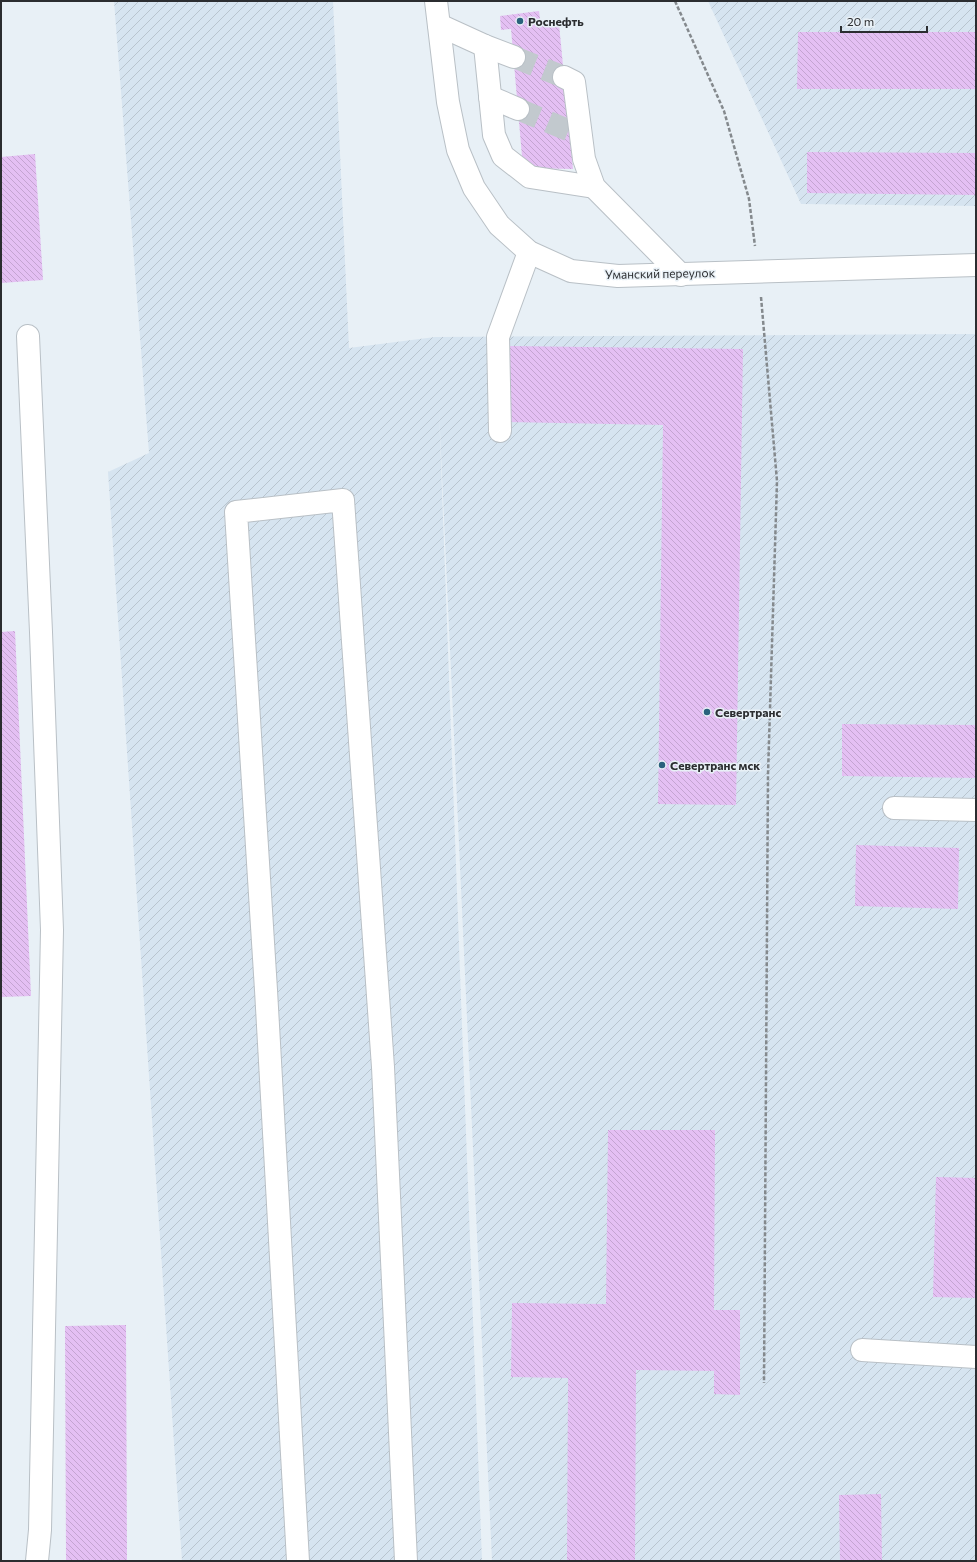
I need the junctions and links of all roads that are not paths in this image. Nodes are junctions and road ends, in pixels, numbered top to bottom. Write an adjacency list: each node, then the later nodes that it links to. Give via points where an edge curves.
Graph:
1 (436, 1): 2 (street, Уманский переулок)
2 (439, 25): 3 (street); 9 (street, Уманский переулок, via 448,102 458,150 474,188 499,225)
3 (485, 46): 4 (street); 6 (street)
4 (514, 57)
5 (564, 77): 8 (street, via 574,82 575,135)
6 (490, 97): 7 (street); 8 (street, via 494,135 503,156 530,177)
7 (518, 109)
8 (594, 187): 11 (street)
9 (529, 252): 11 (street, Уманский переулок, via 571,271 618,276); 13 (street, via 498,337)
10 (976, 265): 11 (street, Уманский переулок)
11 (681, 275)
12 (28, 336): 18 (street, via 52,930 40,1522)
13 (500, 431)
14 (894, 808): 15 (street)
15 (976, 810)
16 (862, 1350): 17 (street)
17 (976, 1358)
18 (37, 1561)
19 (298, 1561): 20 (street, via 267,998 236,512 343,500 383,1067)
20 (406, 1561)

